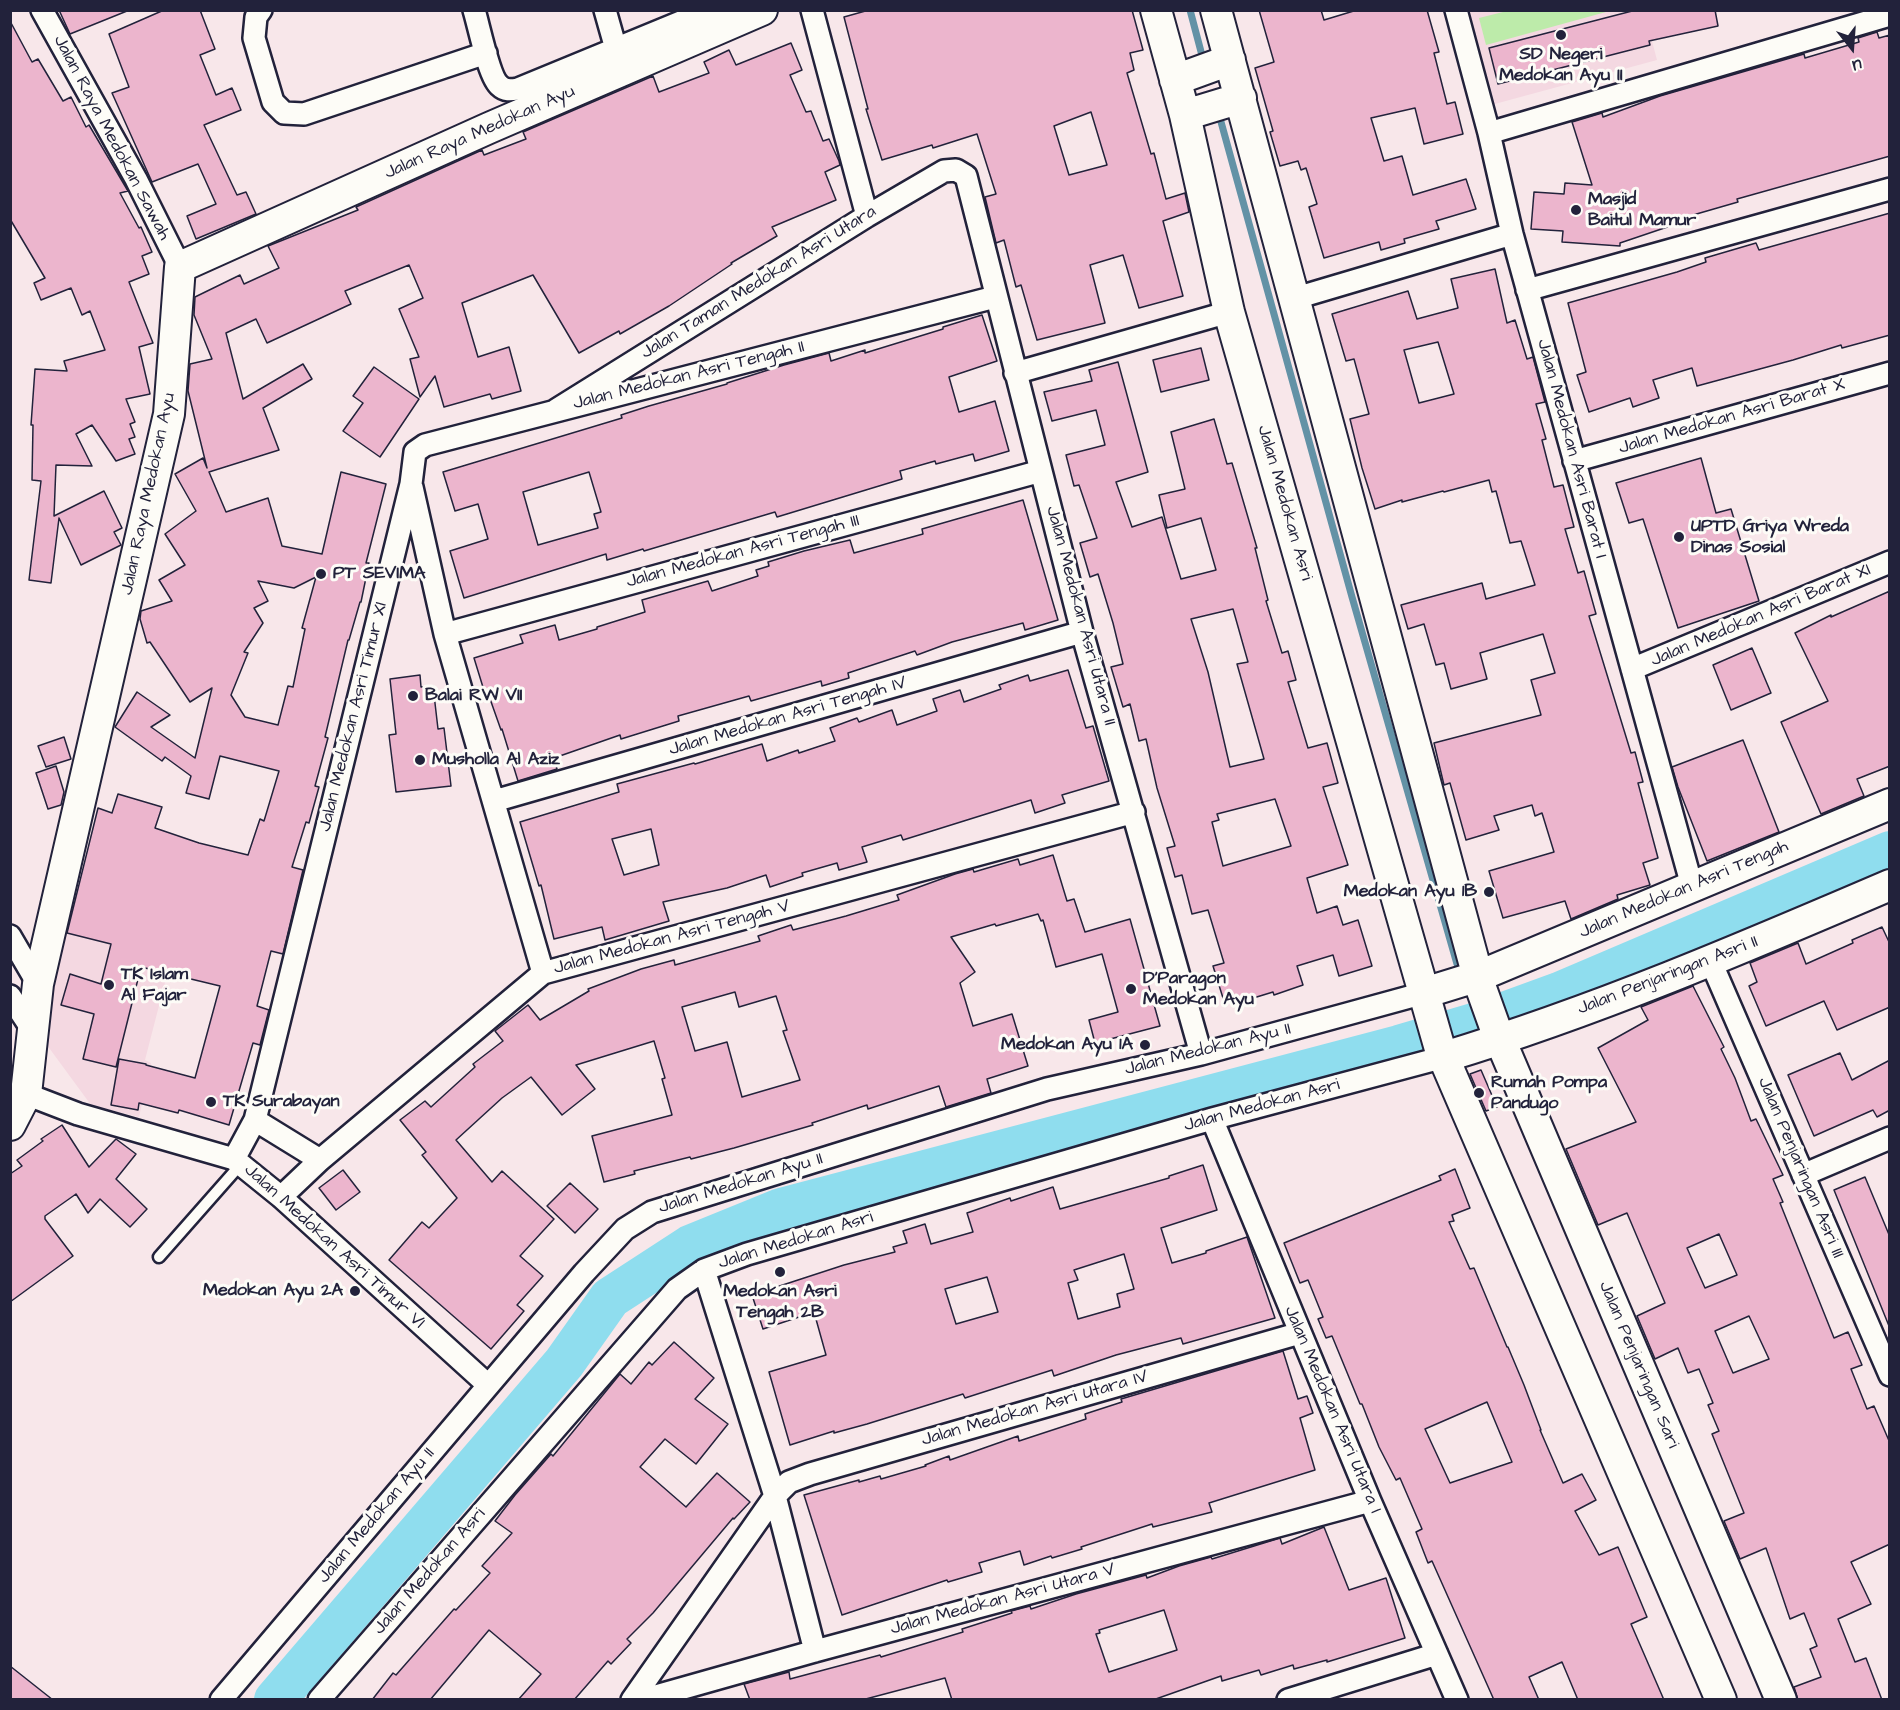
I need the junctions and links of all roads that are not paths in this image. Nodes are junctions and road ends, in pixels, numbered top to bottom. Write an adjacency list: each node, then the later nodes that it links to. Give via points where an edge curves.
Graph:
1 (42, 10): 23 (street, Jalan Raya Medokan Sawah)
2 (261, 10): 13 (street, via 256,17 254,38 273,102 284,114 304,114)
3 (474, 10): 13 (street)
4 (605, 10): 12 (street)
5 (711, 10): 12 (street)
6 (762, 10): 23 (street, Jalan Raya Medokan Ayu)
7 (812, 10): 21 (street)
8 (1156, 10): 15 (street, Jalan Medokan Asri)
9 (1216, 10): 14 (street)
10 (1456, 10): 18 (street, Jalan Medokan Asri Barat I)
11 (1890, 15): 18 (street)
12 (616, 49): 13 (street, via 507,90 492,75)
13 (486, 53)
14 (1225, 62): 15 (street); 16 (street)
15 (1181, 78): 17 (street, Jalan Medokan Asri)
16 (1237, 99): 17 (street); 26 (street)
17 (1193, 113): 27 (street, Jalan Medokan Asri)
18 (1489, 133): 22 (street, Jalan Medokan Asri Barat I)
19 (966, 176): 21 (street, Jalan Taman Medokan Asri Utara, via 956,170 944,171); 25 (street, Jalan Medokan Asri Utara II)
20 (1890, 189): 24 (street)
21 (867, 216): 30 (street, Jalan Taman Medokan Asri Utara)
22 (1512, 234): 24 (street, Jalan Medokan Asri Barat I); 26 (street)
23 (180, 267): 47 (street, Jalan Raya Medokan Ayu, via 169,414)
24 (1527, 290): 31 (street, Jalan Medokan Asri Barat I)
25 (995, 297): 28 (street, Jalan Medokan Asri Utara II); 30 (street, Jalan Medokan Asri Tengah II)
26 (1296, 298): 46 (street)
27 (1228, 312): 28 (street); 49 (street, Jalan Medokan Asri)
28 (1015, 373): 32 (street, Jalan Medokan Asri Utara II)
29 (1890, 373): 31 (street, Jalan Medokan Asri Barat X)
30 (556, 410): 33 (street, Jalan Medokan Asri Tengah II, via 425,445 415,452)
31 (1574, 461): 37 (street, Jalan Medokan Asri Barat I)
32 (1041, 471): 35 (street, Jalan Medokan Asri Utara II); 36 (street, Jalan Medokan Asri Tengah III)
33 (411, 484): 36 (street); 56 (street, Jalan Medokan Asri Timur XI)
34 (1890, 562): 37 (street, Jalan Medokan Asri Barat XI)
35 (1082, 632): 38 (street, Jalan Medokan Asri Tengah IV); 40 (street, Jalan Medokan Asri Utara II)
36 (446, 634): 38 (street)
37 (1632, 669): 42 (street, Jalan Medokan Asri Barat I)
38 (494, 801): 45 (street)
39 (1890, 804): 42 (street, Jalan Medokan Asri Tengah)
40 (1134, 812): 45 (street, Jalan Medokan Asri Tengah V); 53 (street, Jalan Medokan Asri Utara II)
41 (1890, 885): 44 (street, Jalan Penjaringan Asri II)
42 (1692, 886): 46 (street, Jalan Medokan Asri Tengah)
43 (10, 936): 47 (street)
44 (1711, 962): 51 (street, Jalan Penjaringan Asri II); 61 (street, Jalan Penjaringan Asri III)
45 (543, 973): 59 (street, Jalan Medokan Asri Tengah V)
46 (1480, 982): 49 (street); 51 (street)
47 (38, 984): 50 (street, Jalan Raya Medokan Ayu)
48 (10, 996): 50 (street)
49 (1425, 997): 52 (street, Jalan Medokan Asri); 53 (street, Jalan Medokan Ayu II)
50 (33, 1031): 54 (street, Jalan Raya Medokan Ayu)
51 (1498, 1035): 52 (street, Jalan Penjaringan Asri II); 79 (street, Jalan Penjaringan Sari)
52 (1442, 1053): 55 (street, Jalan Medokan Asri); 78 (street)
53 (1201, 1054): 68 (street, Jalan Medokan Ayu II, via 1047,1089 652,1212 625,1229)
54 (26, 1094): 57 (street); 60 (street, Jalan Medokan Asri Timur VI, via 78,1114)
55 (1212, 1119): 64 (street, Jalan Medokan Asri, via 747,1254); 65 (street, Jalan Medokan Asri Utara I)
56 (255, 1120): 59 (street); 60 (street, Jalan Medokan Asri Timur XI)
57 (10, 1125)
58 (1890, 1138): 61 (street)
59 (320, 1160): 62 (street, Jalan Medokan Asri Tengah V)
60 (238, 1161): 62 (street, Jalan Medokan Asri Timur VI); 63 (lane)
61 (1803, 1175): 66 (street, Jalan Penjaringan Asri III)
62 (281, 1197): 68 (street, Jalan Medokan Asri Timur VI)
63 (159, 1257)
64 (704, 1270): 69 (street); 75 (street, Jalan Medokan Asri, via 677,1289)
65 (1300, 1333): 69 (street, Jalan Medokan Asri Utara IV, via 810,1474 789,1482); 70 (street, Jalan Medokan Asri Utara I)
66 (1881, 1334): 67 (street, Jalan Penjaringan Asri III)
67 (1890, 1375)
68 (488, 1385): 74 (street, Jalan Medokan Ayu II)
69 (776, 1496): 71 (street); 73 (street, Jalan Medokan Asri Utara IV)
70 (1370, 1501): 71 (street, Jalan Medokan Asri Utara V); 72 (street, Jalan Medokan Asri Utara I)
71 (814, 1651): 73 (street, Jalan Medokan Asri Utara V)
72 (1437, 1654): 76 (street); 77 (street, Jalan Medokan Asri Utara I)
73 (644, 1694)
74 (221, 1700)
75 (319, 1700)
76 (1288, 1700)
77 (1457, 1700)
78 (1720, 1700)
79 (1780, 1700)

